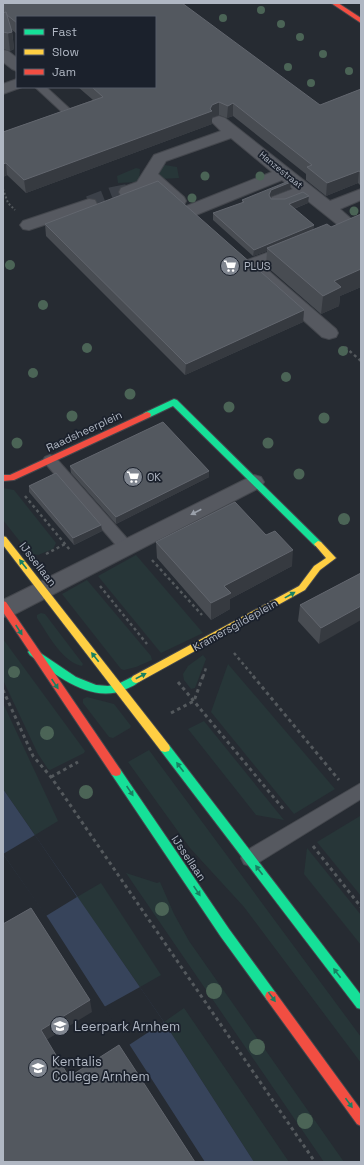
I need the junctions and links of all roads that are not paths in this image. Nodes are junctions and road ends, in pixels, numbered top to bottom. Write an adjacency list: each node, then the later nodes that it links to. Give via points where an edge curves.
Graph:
1 (334, 3): 2 (main road)
2 (360, 19)
3 (3, 54): 4 (street)
4 (16, 65)
5 (16, 84): 7 (street)
6 (41, 88): 8 (lane)
7 (3, 89)
8 (66, 110)
9 (219, 121): 10 (street, Hanzestraat)
10 (233, 132): 11 (street, Hanzestraat); 12 (street, via 160,158)
11 (284, 173): 12 (street, via 196,216); 13 (street, Hanzestraat)
12 (149, 175): 14 (street, via 143,185)
13 (305, 190): 16 (street); 18 (street, Hanzestraat)
14 (127, 192)
15 (361, 194): 18 (street)
16 (278, 201)
17 (89, 204): 20 (street)
18 (328, 208): 19 (street, Hanzestraat)
19 (355, 223): 21 (street, Hanzestraat)
20 (30, 225)
21 (328, 234)
22 (307, 242): 23 (street, via 246,260)
23 (330, 333)
24 (174, 402): 25 (main road, Raadsheerplein); 27 (main road, Kramersgildeplein)
25 (50, 460): 26 (main road, Raadsheerplein); 29 (lane)
26 (7, 478)
27 (254, 482): 29 (street, one-way to 29); 33 (main road, Kramersgildeplein, one-way to 27, via 302,588 317,568 332,558)
28 (3, 539): 30 (main road, IJssellaan, one-way to 28)
29 (131, 545): 30 (street)
30 (43, 590): 31 (street); 33 (main road, IJssellaan, one-way to 30)
31 (4, 607): 32 (main road, IJssellaan, one-way to 32)
32 (34, 652): 33 (main road, Kramersgildeplein, via 60,672 83,685 104,690); 37 (main road, IJssellaan, one-way to 37, via 225,933)
33 (119, 688): 35 (main road, IJssellaan, one-way to 33)
34 (356, 793): 35 (lane)
35 (250, 858): 36 (main road, IJssellaan, one-way to 35)
36 (361, 1004)
37 (361, 1120)

